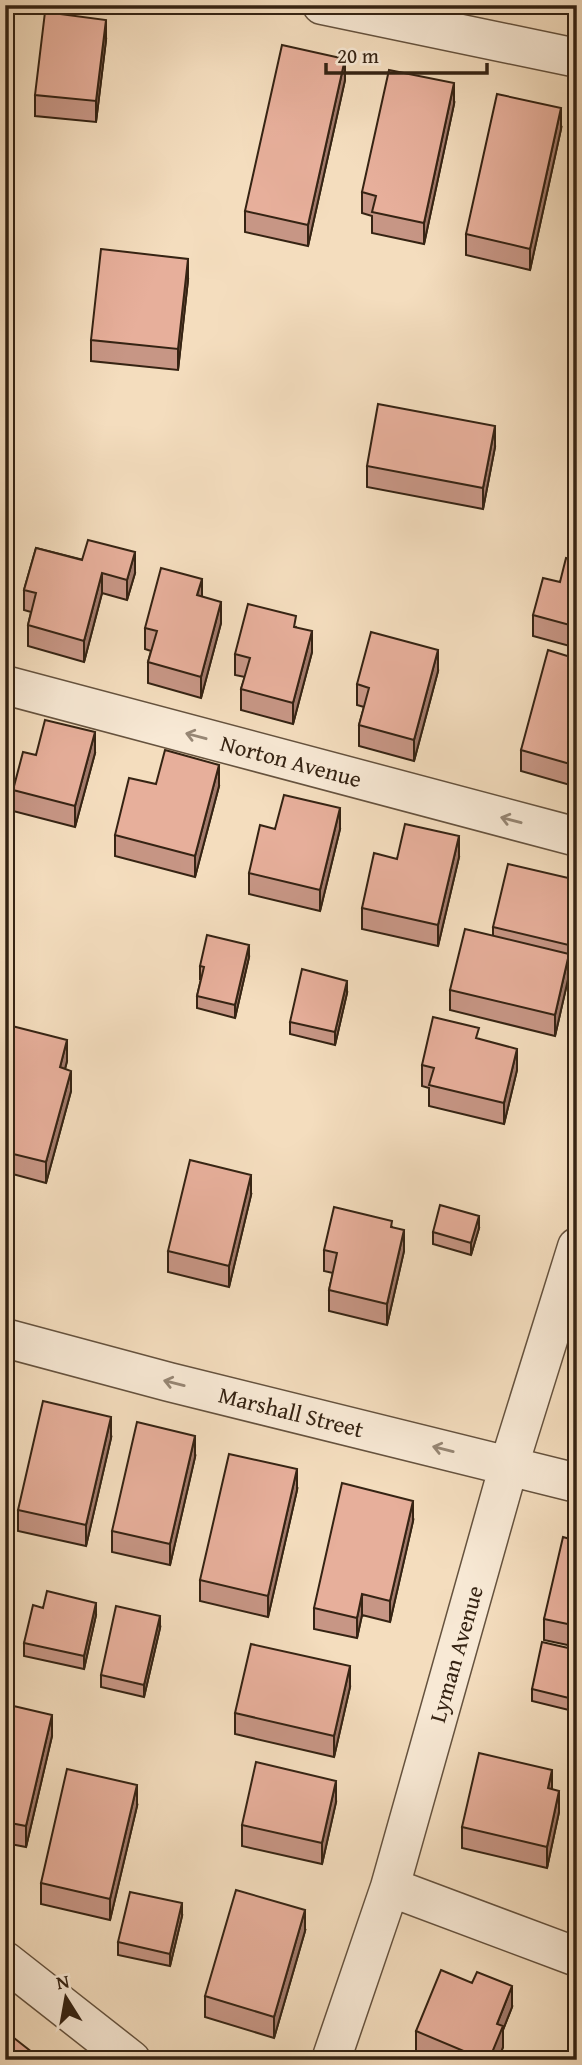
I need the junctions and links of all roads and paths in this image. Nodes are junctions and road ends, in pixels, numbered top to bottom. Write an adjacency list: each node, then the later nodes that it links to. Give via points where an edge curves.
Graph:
1 (322, 5): 2 (street)
2 (577, 58)
3 (5, 685): 4 (street, Norton Avenue, one-way to 3)
4 (577, 837)
5 (577, 1247): 7 (street, Lyman Avenue)
6 (5, 1338): 7 (street, Marshall Street, one-way to 6)
7 (509, 1465): 8 (street, Marshall Street); 9 (street, Lyman Avenue)
8 (577, 1483)
9 (390, 1887): 10 (street); 13 (street, Lyman Avenue)
10 (577, 1957)
11 (5, 1961): 12 (street)
12 (131, 2060)
13 (331, 2060)

